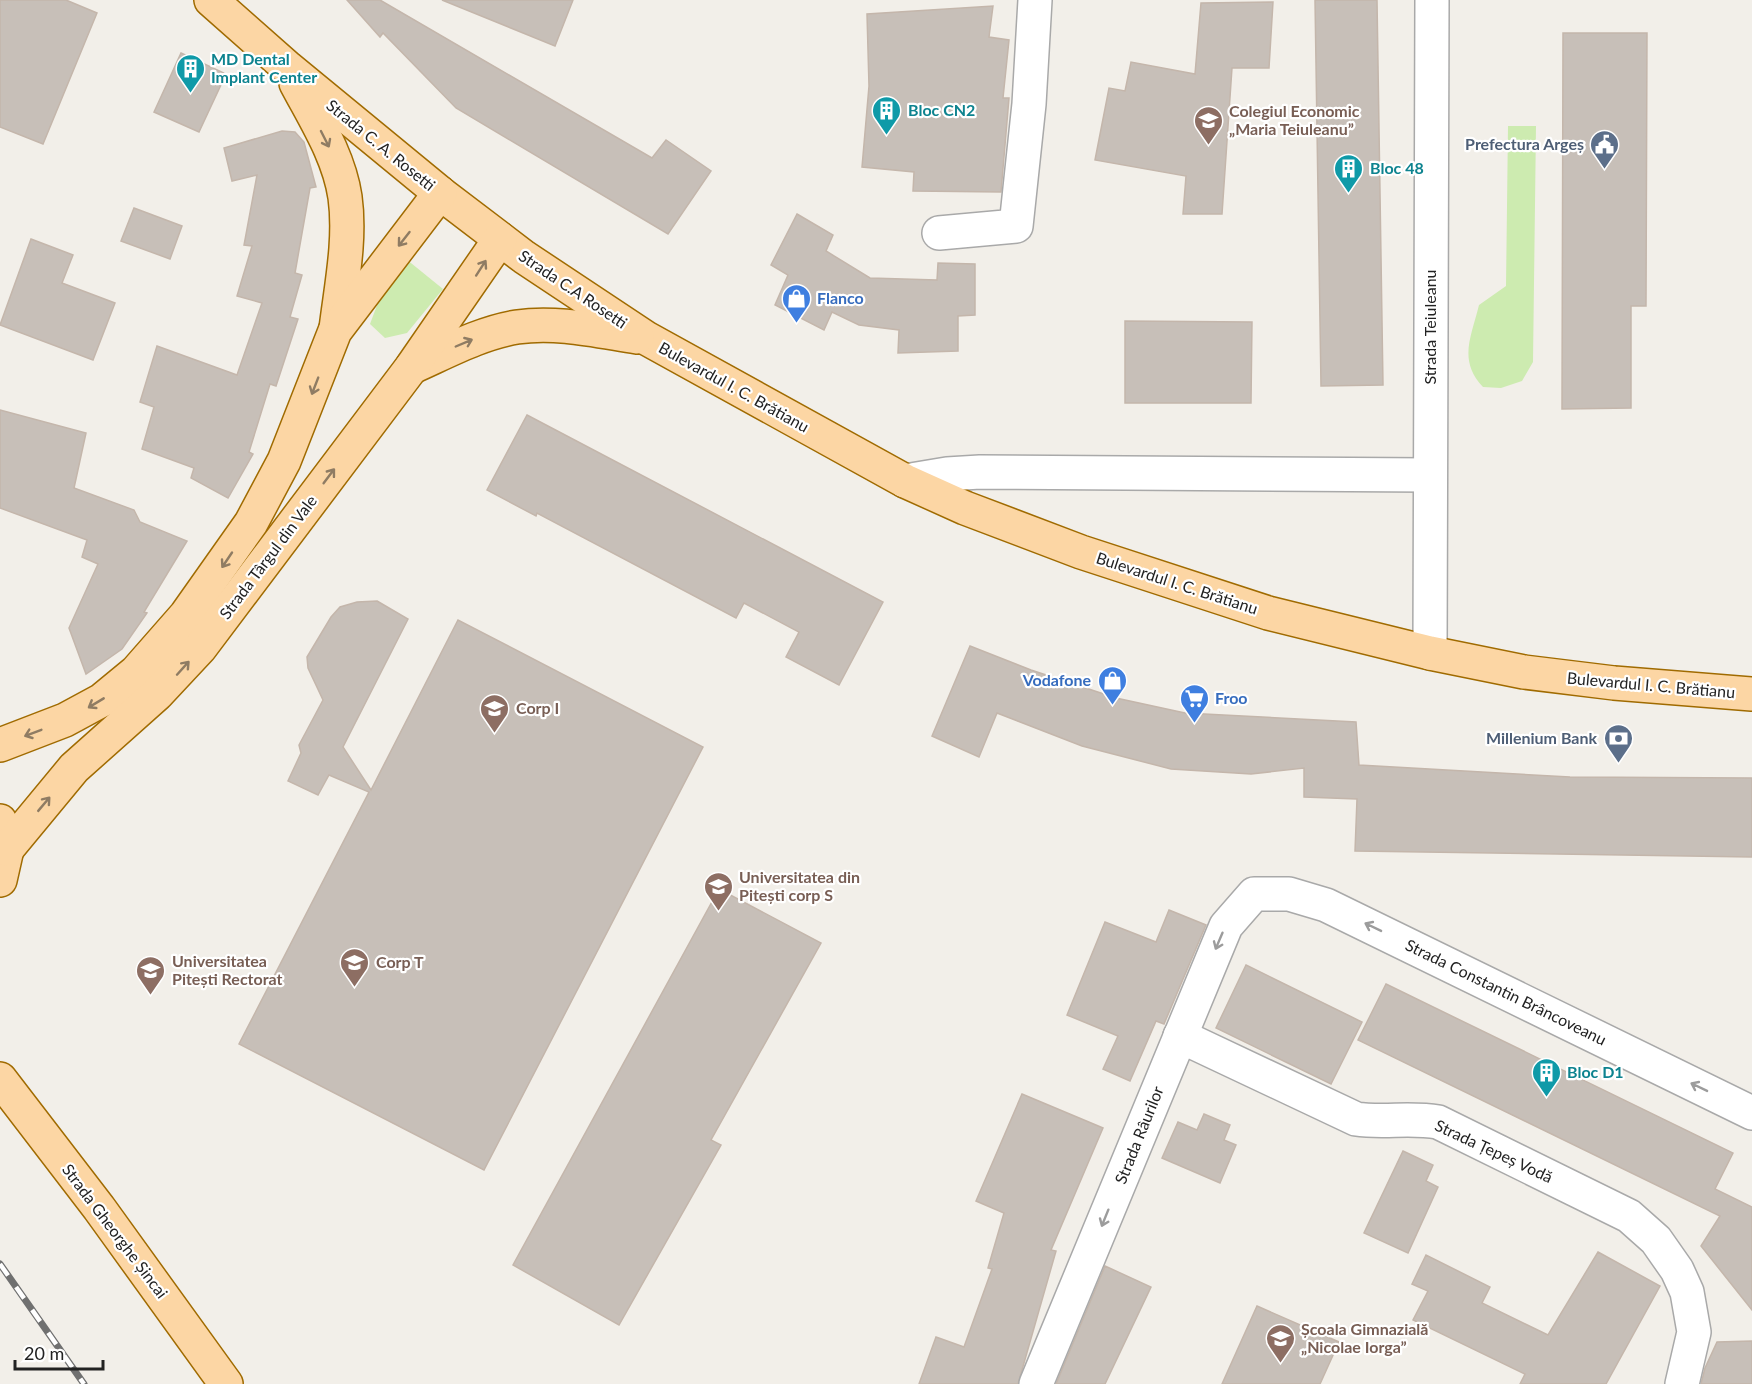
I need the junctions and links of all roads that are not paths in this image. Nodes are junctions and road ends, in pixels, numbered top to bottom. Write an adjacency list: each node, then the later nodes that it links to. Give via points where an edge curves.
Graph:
1 (211, 0): 4 (main road, Strada C. A. Rosetti)
2 (1035, 0): 6 (street, via 1016,226)
3 (1432, 0): 11 (street, Strada Teiuleanu)
4 (288, 68): 5 (main road, Strada C. A. Rosetti); 8 (main road, one-way to 8, via 329,145 345,196 345,253)
5 (440, 193): 7 (main road, Strada C. A. Rosetti); 8 (main road, Strada Târgul din Vale, one-way to 8)
6 (939, 233)
7 (500, 239): 9 (main road, Strada C.A Rosetti); 10 (main road, Strada Târgul din Vale, one-way to 7)
8 (335, 331): 15 (main road, Strada Târgul din Vale, one-way to 15, via 284,461 251,523 169,637 102,700 65,720)
9 (646, 338): 10 (main road, one-way to 9, via 470,340 516,327 562,325); 12 (main road, Bulevardul I. C. Brătianu)
10 (411, 368): 16 (main road, Strada Târgul din Vale, one-way to 10, via 74,768 158,694 200,648)
11 (1429, 475): 12 (street, via 980,472); 13 (street, Strada Teiuleanu)
12 (905, 481): 13 (main road, Bulevardul I. C. Brătianu, via 965,508 1197,592)
13 (1430, 653): 14 (main road, Bulevardul I. C. Brătianu, via 1546,675)
14 (1752, 694)
15 (0, 745)
16 (2, 850)
17 (1254, 894): 18 (street, Strada Râurilor, one-way to 18, via 1226,926); 20 (street, Strada Constantin Brâncoveanu, one-way to 17, via 1326,905 1289,894)
18 (1180, 1036): 22 (street, Strada Râurilor, one-way to 22); 23 (street, Strada Țepeș Vodă, via 1356,1119 1375,1122 1417,1118 1438,1122 1629,1216 1656,1240 1687,1292 1694,1332)
19 (0, 1079): 21 (main road, Strada Gheorghe Șincai)
20 (1752, 1113)
21 (226, 1384)
22 (1036, 1384)
23 (1682, 1384)

